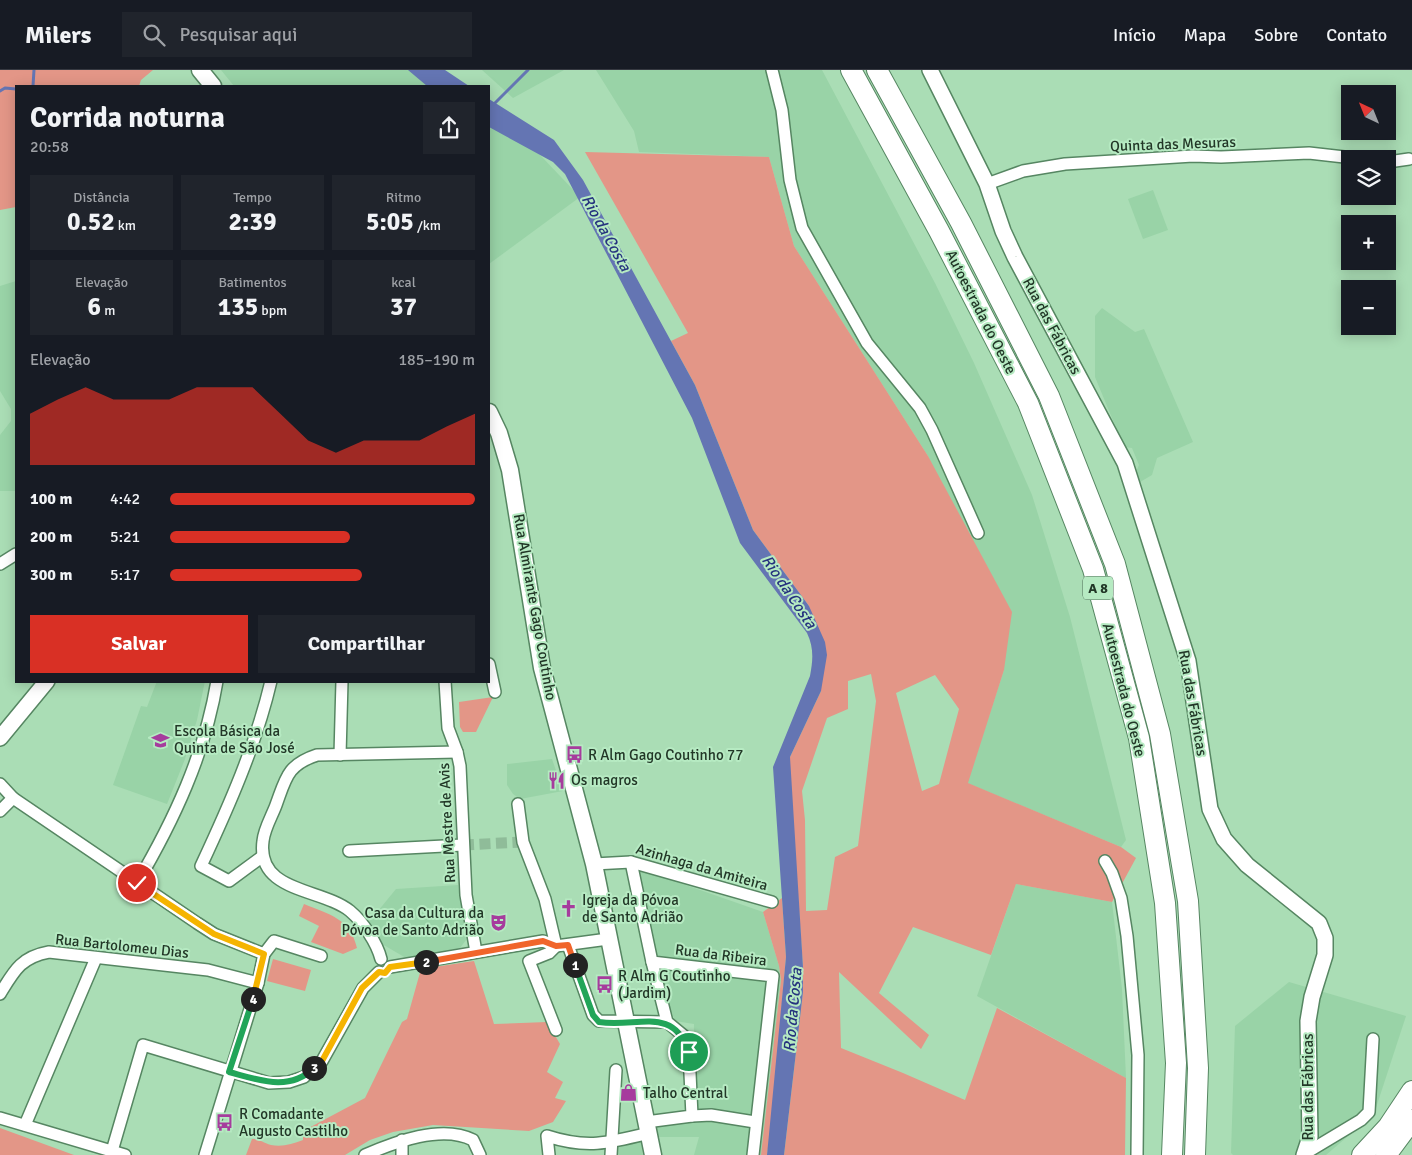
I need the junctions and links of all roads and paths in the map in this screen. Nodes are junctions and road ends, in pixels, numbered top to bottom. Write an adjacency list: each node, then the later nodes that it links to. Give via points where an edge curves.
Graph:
1 (200, 70): 6 (main road)
2 (772, 70): 12 (street, via 782,110 790,180 802,228 868,343 920,408)
3 (851, 70): 75 (highway, Autoestrada do Oeste / A 8, via 1028,403 1093,569 1139,738 1165,903 1176,1063)
4 (877, 70): 76 (highway, Autoestrada do Oeste / A 8, via 961,223 1049,396 1115,564 1160,734 1188,901 1198,1068)
5 (930, 70): 10 (street, Rua das Fábricas)
6 (212, 85)
7 (1341, 157): 10 (street, Quinta das Mesuras, via 1309,153 1222,158 1192,156 1065,164 1022,171)
8 (1409, 158): 9 (street)
9 (1396, 160)
10 (987, 184): 65 (street, Rua das Fábricas, via 1015,257 1125,463 1188,661 1210,809 1224,839 1247,865 1319,924 1326,938 1325,956 1308,1021 1310,1137)
11 (490, 414): 34 (main road, Rua Almirante Gago Coutinho, via 510,470 542,668)
12 (978, 533)
13 (15, 555): 14 (street)
14 (0, 564)
15 (490, 669): 21 (street)
16 (45, 683): 22 (street)
17 (217, 683): 35 (street, via 212,709 183,795)
18 (271, 683): 31 (street, via 264,714 201,866 229,881)
19 (342, 683): 24 (street)
20 (445, 683): 23 (street, Rua Mestre de Avis, via 448,728)
21 (495, 692)
22 (0, 738)
23 (458, 752): 24 (street); 29 (street, Rua Mestre de Avis)
24 (340, 754): 31 (street, via 300,760 288,772 263,840)
25 (0, 784): 26 (street)
26 (13, 798): 28 (street); 35 (street)
27 (518, 804): 39 (street, via 523,842 545,899)
28 (0, 811)
29 (463, 845): 30 (street); 40 (street, Rua Mestre de Avis, via 466,895)
30 (350, 851)
31 (263, 856): 45 (street, via 268,869 280,881 349,910 379,952)
32 (1105, 861): 74 (street, via 1121,898 1127,936 1138,1055)
33 (631, 862): 34 (street, Azinhaga da Amiteira); 36 (street, Azinhaga da Amiteira); 44 (street)
34 (594, 864): 37 (main road, Rua Almirante Gago Coutinho)
35 (137, 883): 41 (street, via 214,934)
36 (772, 902)
37 (608, 938): 38 (street); 48 (main road, Rua Almirante Gago Coutinho)
38 (568, 945): 39 (street); 48 (street, via 593,1015 599,1022)
39 (556, 946): 40 (street, via 543,941); 50 (street, via 549,953 530,961)
40 (476, 952): 45 (street, via 416,964)
41 (264, 954): 42 (street, via 274,941); 46 (street)
42 (321, 956)
43 (96, 958): 46 (street, Rua Bartolomeu Dias, via 208,970); 47 (street, Rua Bartolomeu Dias, via 49,952 34,955 23,961); 59 (street)
44 (652, 962): 49 (street); 58 (street, Rua da Ribeira, via 772,976)
45 (383, 966): 53 (street, via 362,988 322,1061 304,1077 269,1083)
46 (258, 983): 53 (street)
47 (0, 994)
48 (625, 1022): 49 (street); 60 (main road, Rua Almirante Gago Coutinho)
49 (666, 1022): 55 (street, via 684,1036 689,1052)
50 (556, 1030)
51 (1373, 1039): 65 (street, via 1369,1112)
52 (616, 1070): 62 (street)
53 (229, 1072): 63 (street, via 143,1045); 67 (street)
54 (1412, 1091): 77 (highway, via 1388,1127)
55 (692, 1116): 58 (street, via 710,1115); 60 (street)
56 (0, 1118): 59 (street)
57 (1412, 1120): 78 (highway)
58 (755, 1122): 73 (street, Rua da Ribeira)
59 (25, 1125): 63 (street)
60 (647, 1127): 62 (street); 72 (main road, Rua Almirante Gago Coutinho)
61 (402, 1140): 64 (street, via 455,1133 473,1140); 68 (street); 69 (street)
62 (612, 1142): 70 (street, via 570,1144 547,1136); 71 (street)
63 (112, 1151): 66 (street)
64 (480, 1154)
65 (1305, 1154)
66 (125, 1155)
67 (205, 1155)
68 (365, 1155)
69 (402, 1155)
70 (549, 1155)
71 (611, 1155)
72 (653, 1155)
73 (753, 1155)
74 (1137, 1155)
75 (1172, 1155)
76 (1195, 1155)
77 (1362, 1155)
78 (1386, 1155)

